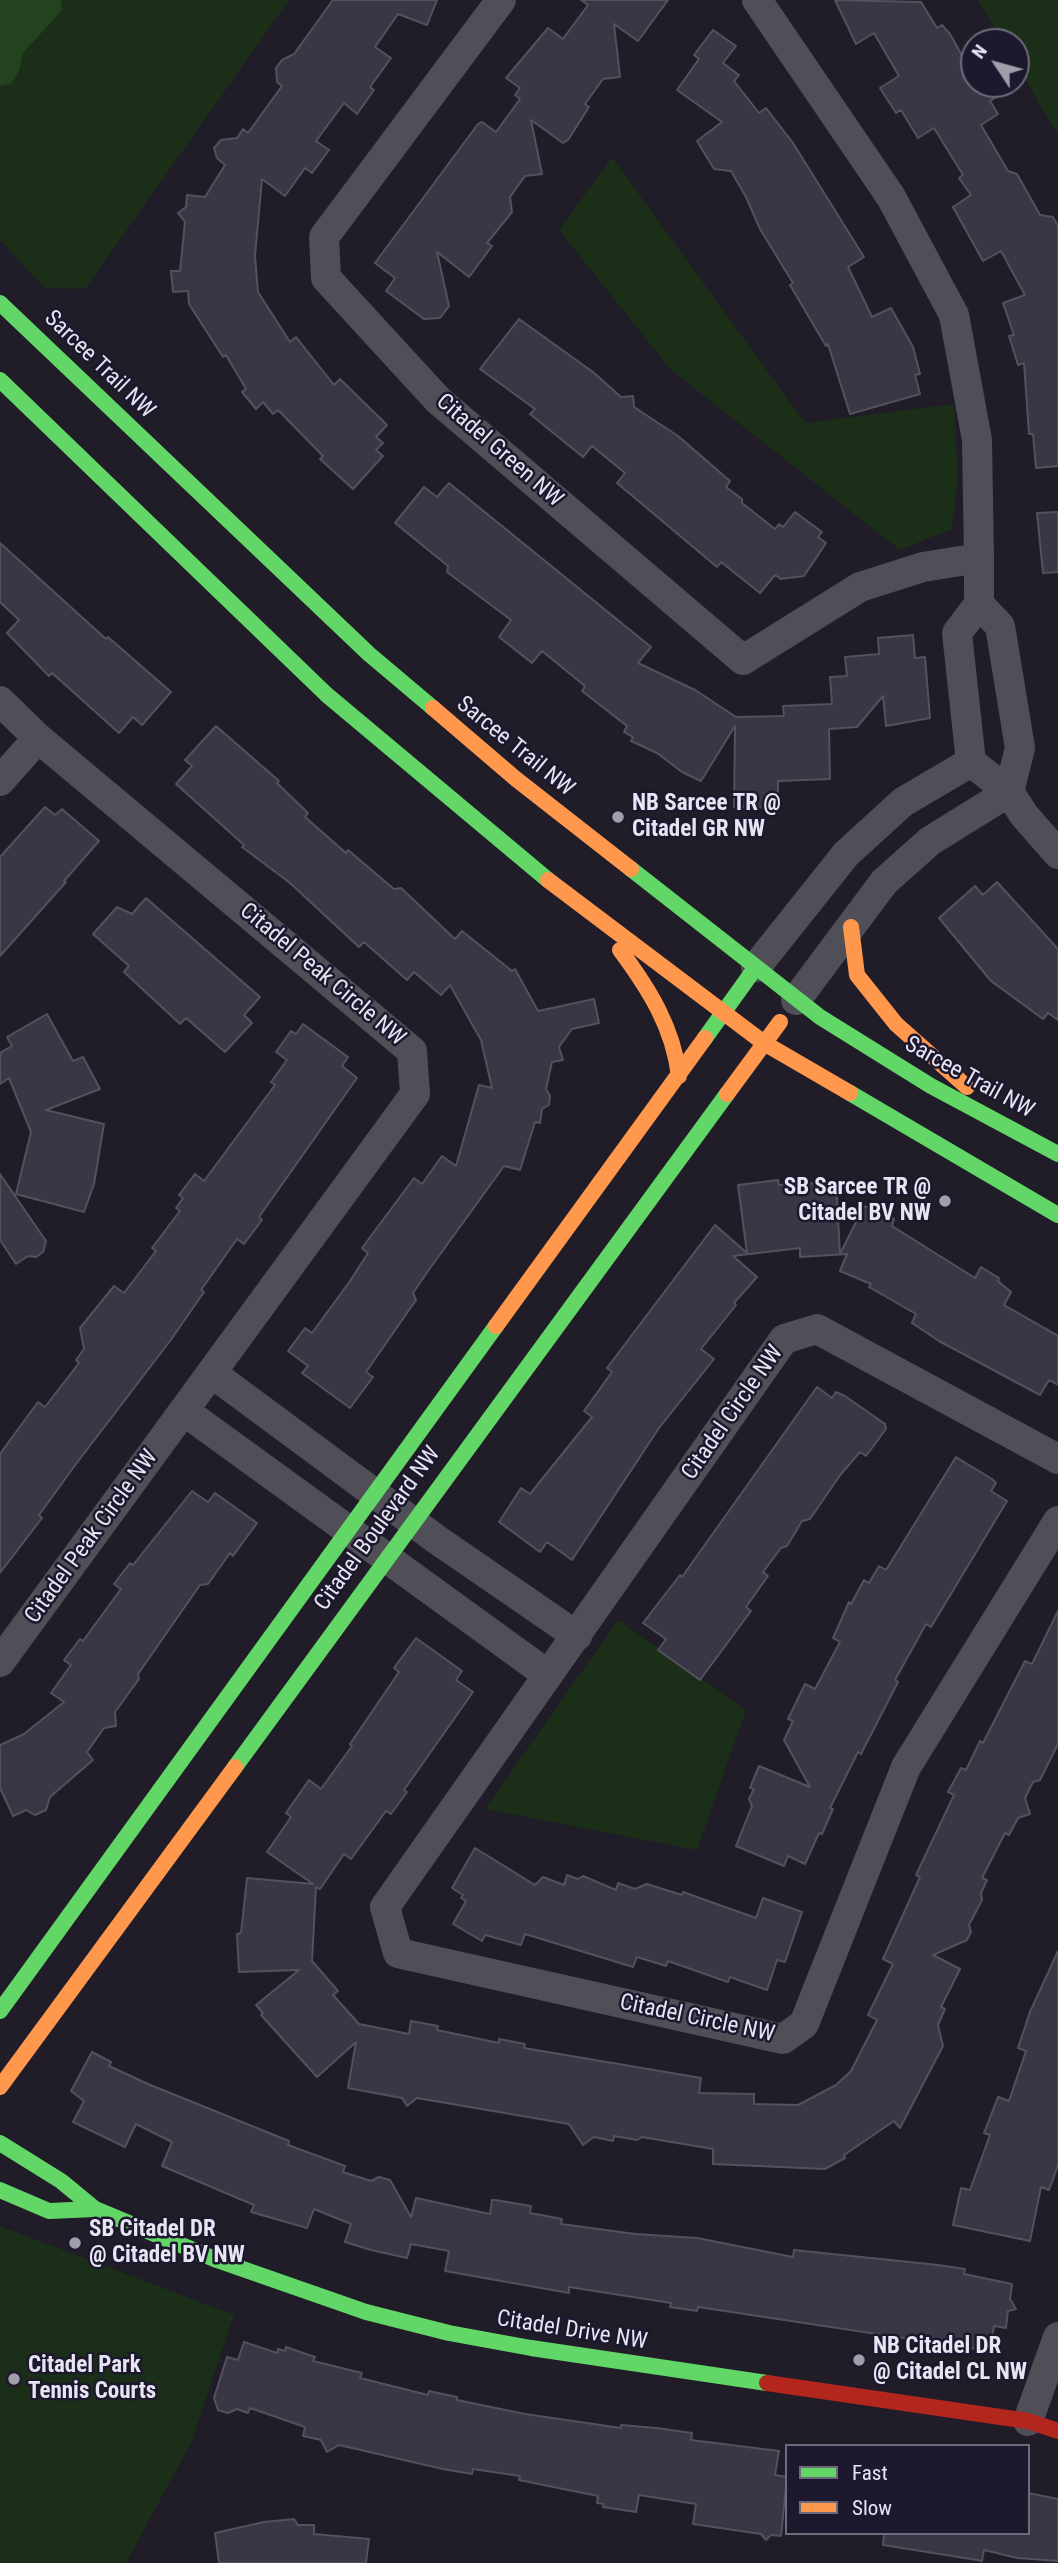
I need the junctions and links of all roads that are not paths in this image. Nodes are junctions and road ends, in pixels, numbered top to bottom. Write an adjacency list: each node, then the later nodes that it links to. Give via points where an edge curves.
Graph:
1 (501, 0): 5 (street, Citadel Green NW, via 324,237 326,278 438,400 743,660 860,587 923,567)
2 (757, 0): 5 (street, via 891,197 954,315 977,440)
3 (0, 303): 15 (street, Sarcee Trail NW, via 369,654 516,779)
4 (0, 380): 13 (street, via 327,695)
5 (979, 558): 6 (street)
6 (979, 604): 9 (street, via 957,633); 11 (street, via 1000,626 1016,721 1020,748)
7 (0, 701): 8 (street, Citadel Peak Circle NW)
8 (38, 738): 10 (street); 23 (street, Citadel Peak Circle NW, via 412,1051 415,1094)
9 (971, 762): 11 (street); 15 (street, via 903,802 846,854)
10 (0, 781)
11 (1009, 792): 12 (street); 14 (street, via 930,841 884,882)
12 (1058, 854)
13 (598, 920): 17 (street); 19 (street, via 649,987 678,1054)
14 (851, 927): 16 (street); 20 (street, via 857,975 896,1024)
15 (756, 967): 16 (street, Sarcee Trail NW); 17 (street, Citadel Boulevard NW)
16 (796, 1000): 18 (street, Citadel Boulevard NW); 20 (street, Sarcee Trail NW, via 931,1086)
17 (724, 1013): 18 (street); 19 (street, Citadel Boulevard NW)
18 (764, 1043): 22 (street); 27 (street, Citadel Boulevard NW)
19 (679, 1076): 26 (street, Citadel Boulevard NW)
20 (1013, 1128): 21 (street, Sarcee Trail NW)
21 (1058, 1154)
22 (1058, 1215)
23 (212, 1374): 24 (street, Citadel Peak Circle NW); 26 (street)
24 (184, 1411): 29 (street); 32 (street, Citadel Peak Circle NW)
25 (1058, 1459): 31 (street, Citadel Circle NW, via 817,1329 784,1339)
26 (375, 1493): 27 (street); 29 (street, Citadel Boulevard NW)
27 (412, 1520): 30 (street, Citadel Boulevard NW); 31 (street)
28 (1058, 1521): 33 (street, Citadel Circle NW, via 906,1768 804,2024 783,2039 398,1953 385,1907)
29 (347, 1529): 30 (street); 34 (street, Citadel Boulevard NW)
30 (385, 1558): 33 (street); 35 (street, Citadel Boulevard NW)
31 (577, 1636): 33 (street, Citadel Circle NW)
32 (0, 1662)
33 (548, 1675)
34 (0, 2011)
35 (0, 2087)
36 (0, 2143): 38 (street, Citadel Drive NW, via 61,2181)
37 (0, 2190): 38 (street, Citadel Drive NW, via 49,2211)
38 (95, 2209): 40 (street, Citadel Drive NW, via 304,2292 449,2333)
39 (1058, 2337): 40 (street)
40 (1028, 2421): 41 (street, Citadel Drive NW)
41 (1058, 2431)

